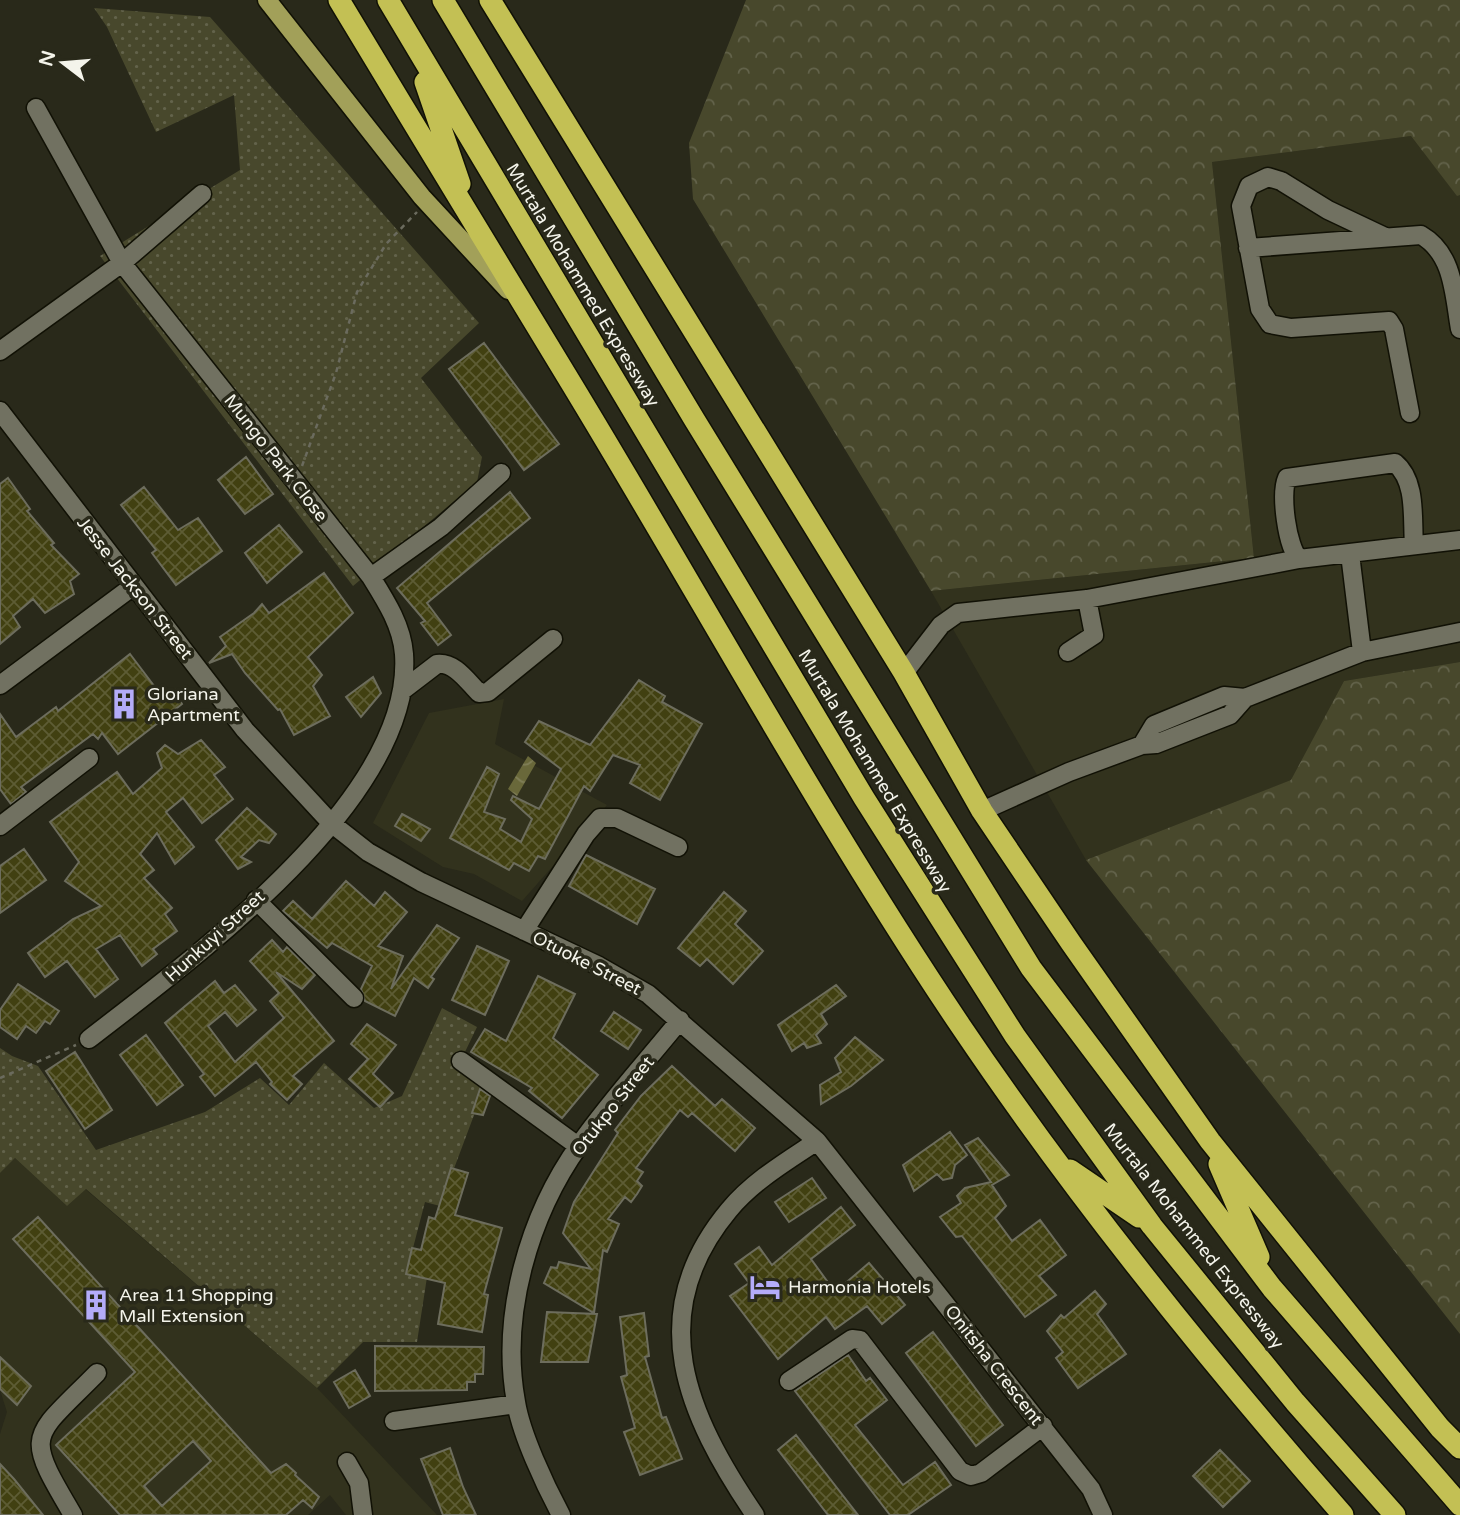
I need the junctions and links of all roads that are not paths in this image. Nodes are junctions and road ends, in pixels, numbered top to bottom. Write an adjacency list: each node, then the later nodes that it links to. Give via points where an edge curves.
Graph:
1 (267, 0): 13 (main road, via 422,197)
2 (339, 0): 9 (highway)
3 (388, 0): 6 (highway, Murtala Mohammed Expressway)
4 (443, 0): 49 (highway, Murtala Mohammed Expressway, via 1031,968)
5 (490, 0): 30 (highway)
6 (411, 41): 9 (highway); 48 (highway, Murtala Mohammed Expressway, via 933,911 1015,1036)
7 (36, 108): 12 (street, Mungo Park Close)
8 (202, 194): 12 (street)
9 (473, 223): 13 (highway)
10 (1384, 237): 11 (street); 11 (street, via 1268,177 1249,186 1243,196); 14 (street, via 1421,235 1440,250 1452,281)
11 (1248, 248): 17 (street, via 1260,309 1270,324 1291,328 1384,319 1392,323)
12 (122, 262): 15 (street); 23 (street, Mungo Park Close)
13 (523, 306): 47 (highway, via 864,874 960,1025)
14 (1460, 329)
15 (0, 351)
16 (0, 411): 24 (street, Jesse Jackson Street)
17 (1410, 413)
18 (501, 474): 23 (street, via 441,527)
19 (1460, 540): 20 (street)
20 (1414, 545): 21 (street); 22 (street, via 1404,471 1395,463 1382,463 1287,478 1284,500 1292,553)
21 (1350, 554): 22 (street); 29 (street)
22 (1299, 559): 25 (street)
23 (371, 577): 32 (street, Mungo Park Close, via 398,625 404,654)
24 (132, 587): 31 (street); 35 (street, Jesse Jackson Street, via 245,730)
25 (1087, 599): 28 (street, via 1094,635); 30 (street, via 958,613 942,625)
26 (1460, 632): 29 (street)
27 (553, 639): 32 (street, via 488,692 479,693 444,663)
28 (1068, 652)
29 (1362, 652): 34 (street, via 1245,698 1224,696 1154,725 1142,745)
30 (904, 673): 34 (highway)
31 (1, 681)
32 (402, 690): 35 (street, Mungo Park Close, via 392,732 369,775)
33 (89, 758): 36 (street)
34 (982, 811): 45 (highway)
35 (331, 823): 38 (street, Hunkuyi Street); 39 (street, Otuoke Street, via 368,852 421,882)
36 (0, 826)
37 (678, 846): 39 (street, via 617,818 600,818)
38 (256, 900): 40 (street); 42 (street, Hunkuyi Street, via 188,962)
39 (524, 931): 41 (street, Otuoke Street, via 599,966 648,994)
40 (354, 998)
41 (680, 1020): 44 (street, Otuoke Street); 46 (street, Otukpo Street)
42 (89, 1039)
43 (461, 1061): 46 (street)
44 (817, 1141): 54 (street, Onitsha Crescent); 58 (street, via 771,1172 730,1208 702,1247 688,1278 680,1320 682,1363 695,1405)
45 (1210, 1141): 49 (highway); 55 (highway)
46 (578, 1146): 52 (street, Otukpo Street, via 535,1226 523,1266 513,1320)
47 (1055, 1160): 48 (highway); 63 (highway, via 1240,1397)
48 (1152, 1226): 64 (highway, Murtala Mohammed Expressway, via 1295,1402)
49 (1272, 1288): 57 (highway, Murtala Mohammed Expressway)
50 (97, 1373): 59 (street, via 44,1426 38,1444 43,1465)
51 (789, 1381): 54 (street, via 852,1339 860,1340 960,1471 971,1476)
52 (516, 1404): 53 (street); 61 (street, Otukpo Street)
53 (394, 1421)
54 (1043, 1426): 62 (street, Onitsha Crescent, via 1091,1489)
55 (1460, 1448)
56 (346, 1462): 60 (street, via 359,1483)
57 (1460, 1505)
58 (753, 1514)
59 (73, 1515)
60 (363, 1515)
61 (561, 1515)
62 (1103, 1515)
63 (1343, 1515)
64 (1395, 1515)

